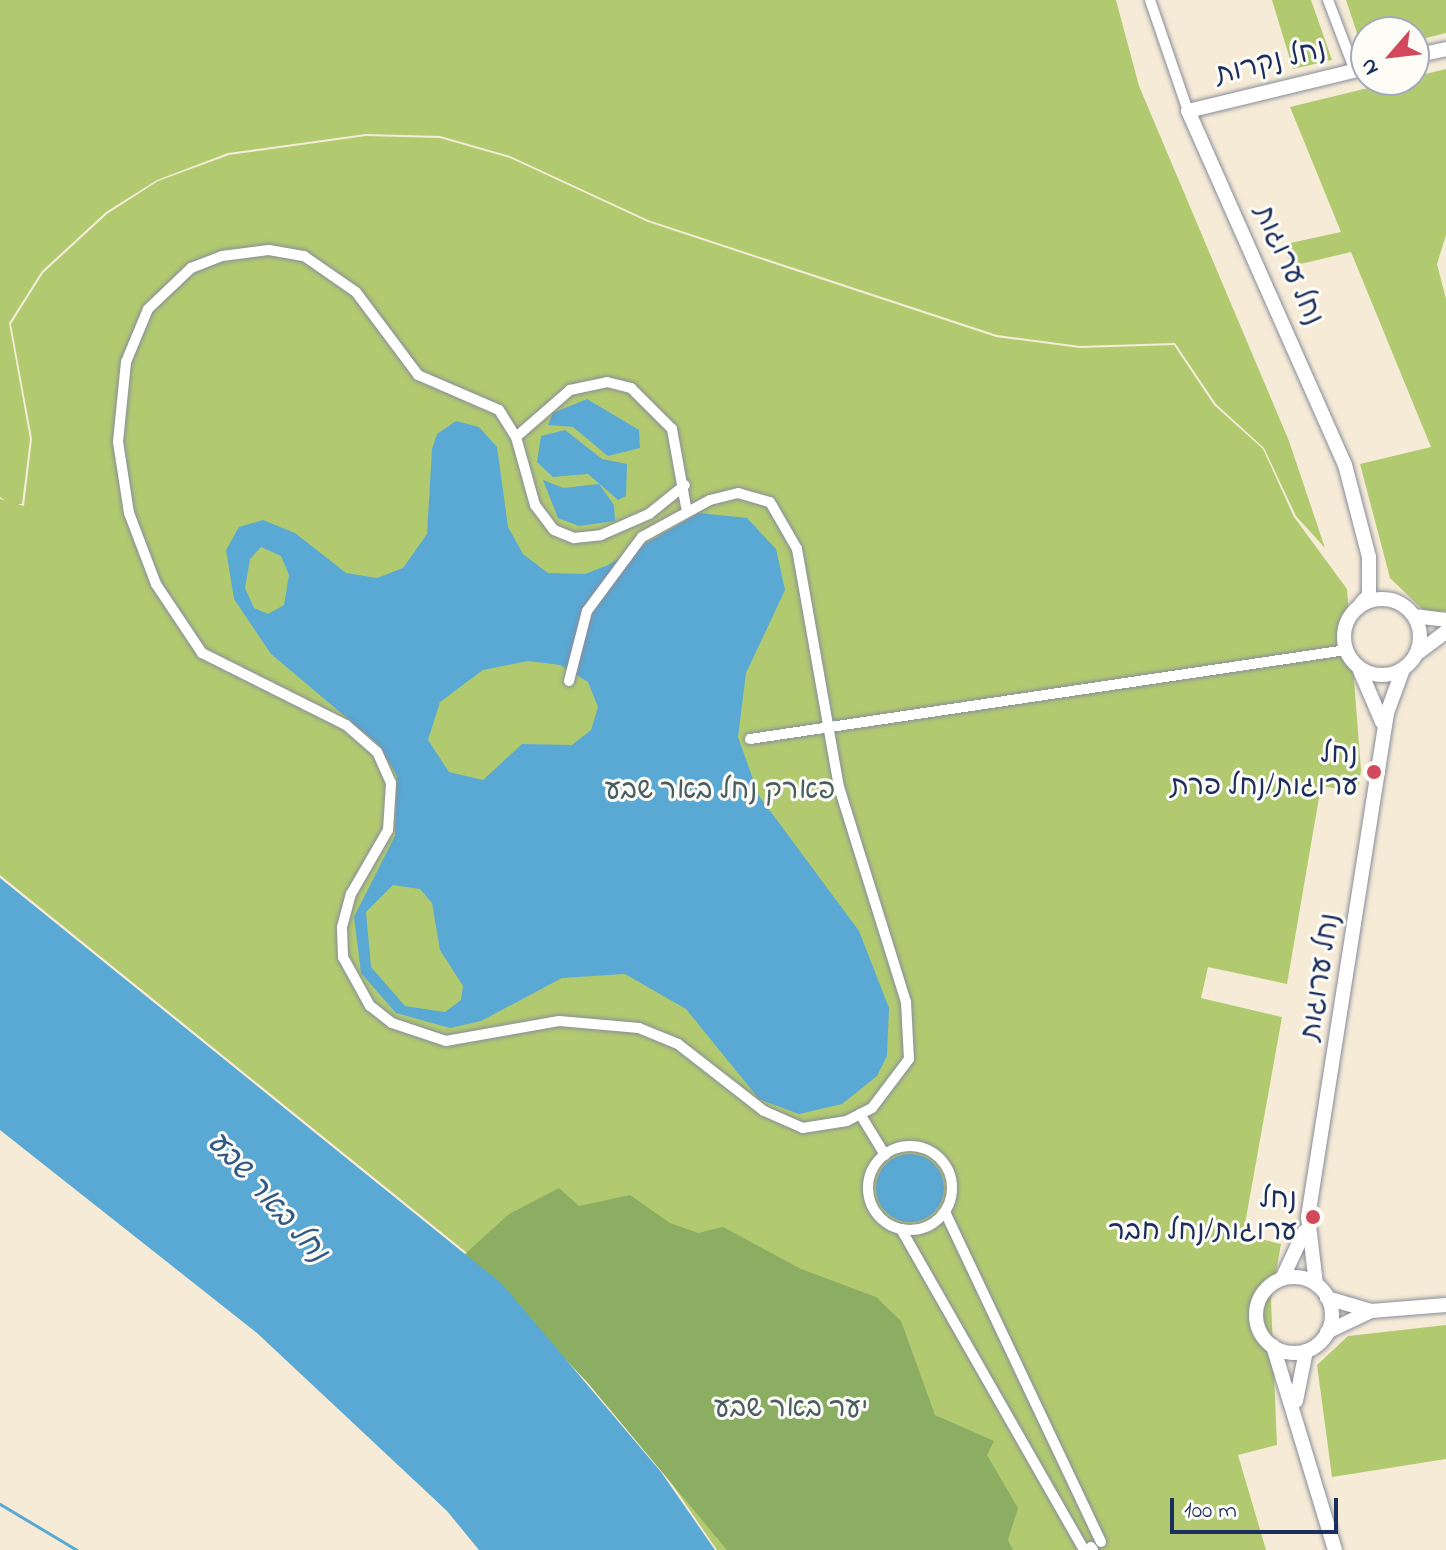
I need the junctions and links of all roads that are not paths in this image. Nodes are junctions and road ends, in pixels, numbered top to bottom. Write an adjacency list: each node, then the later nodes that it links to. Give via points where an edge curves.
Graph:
1 (1150, 0): 5 (street, נחל ערוגות)
2 (1328, 0): 3 (street)
3 (1350, 46)
4 (1350, 72): 5 (street, נחל נקרות)
5 (1188, 111): 9 (street, נחל ערוגות, via 1333,432)
6 (516, 437): 7 (street, via 535,505 564,535 587,538 621,528); 7 (street, via 570,390 619,384 665,418); 23 (street, via 491,404 411,370 339,276 304,256 269,250 222,256 167,286 135,335 118,417 134,529 188,638 220,665 346,725 386,766 393,798 388,830 351,894 342,927 343,957 370,1006 418,1035 446,1041 559,1021 619,1024 678,1044 764,1111 803,1128)
7 (685, 485): 8 (street)
8 (686, 507): 19 (street, via 642,537 587,611); 20 (street, via 756,496 789,528)
9 (1369, 557): 10 (street, נחל ערוגות); 11 (street, נחל ערוגות, via 1369,595)
10 (1390, 599): 11 (street); 12 (street)
11 (1361, 604): 15 (street, via 1345,627)
12 (1414, 616): 13 (street); 16 (street)
13 (1446, 620)
14 (1446, 632): 16 (street)
15 (1346, 650): 17 (street); 20 (street)
16 (1416, 655): 18 (street)
17 (1359, 668): 18 (street, via 1385,675); 22 (street, נחל ערוגות, via 1375,696)
18 (1403, 669): 22 (street, נחל ערוגות)
19 (569, 681)
20 (828, 728): 21 (street); 23 (street, via 857,855 906,1002 909,1040 897,1079)
21 (750, 739)
22 (1384, 744): 26 (street, נחל ערוגות)
23 (860, 1114): 24 (street)
24 (885, 1155): 25 (street, via 910,1146 939,1158 951,1181); 27 (street, via 873,1169 869,1195 881,1218)
25 (945, 1212): 27 (street, via 924,1228); 37 (street)
26 (1308, 1217): 28 (street, נחל ערוגות); 29 (street, נחל ערוגות)
27 (901, 1229): 37 (street)
28 (1282, 1279): 29 (street); 34 (street, via 1262,1293 1256,1310)
29 (1316, 1284): 30 (street)
30 (1327, 1298): 32 (street); 33 (street)
31 (1446, 1305): 32 (street)
32 (1371, 1311): 33 (street)
33 (1327, 1332): 35 (street)
34 (1273, 1346): 35 (street); 36 (street)
35 (1306, 1351): 36 (street)
36 (1295, 1409): 38 (street)
37 (1092, 1547)
38 (1335, 1550)

